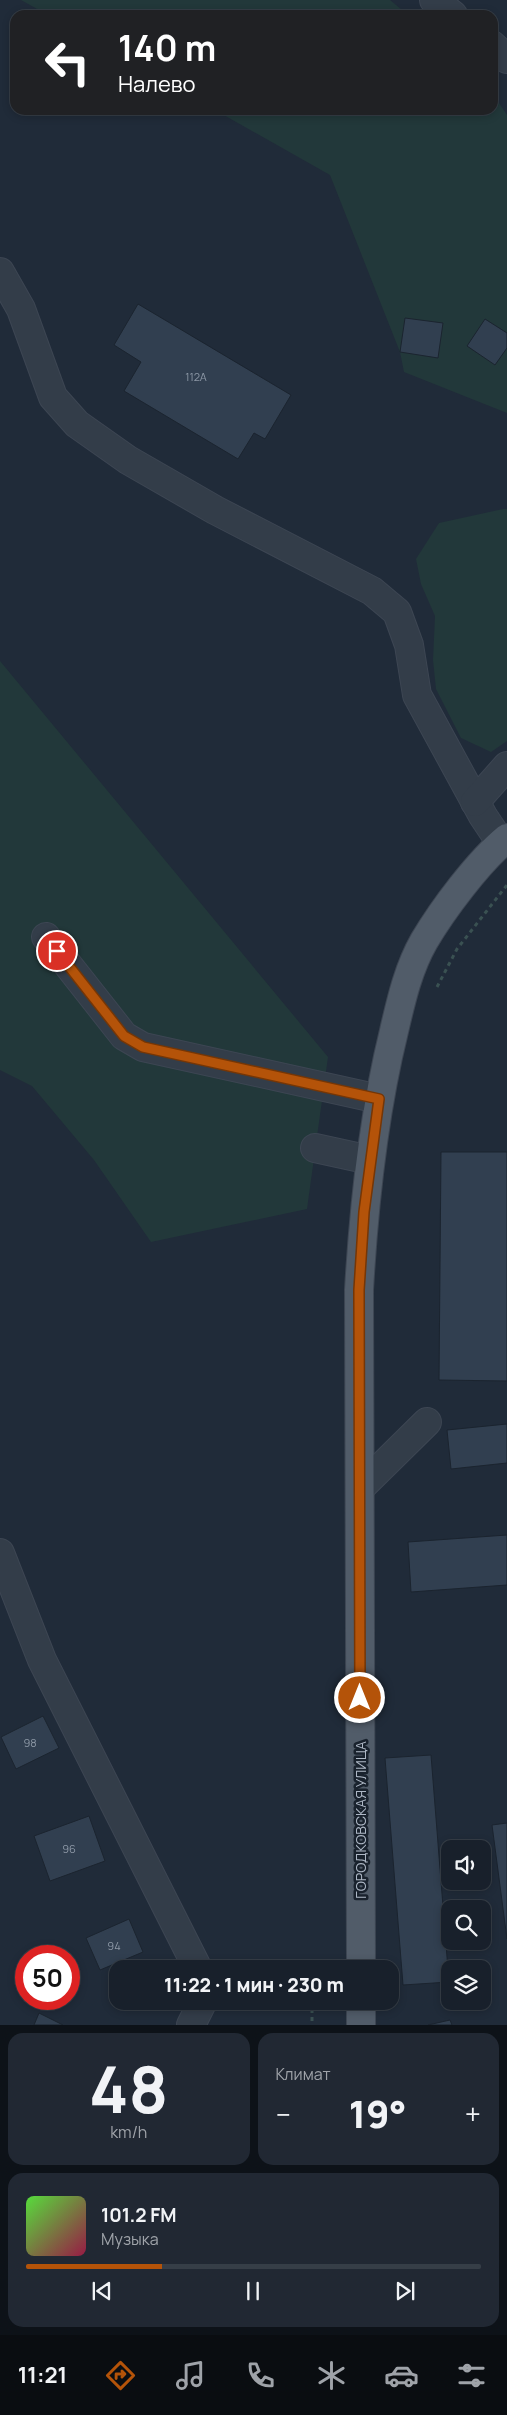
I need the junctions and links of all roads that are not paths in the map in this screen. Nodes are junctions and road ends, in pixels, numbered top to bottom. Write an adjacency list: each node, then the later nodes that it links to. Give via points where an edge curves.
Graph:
1 (434, 0): 2 (street)
2 (447, 10)
3 (0, 272): 5 (street, via 21,309 52,397 77,424 128,460 214,510 372,591 397,612 409,644 417,695)
4 (507, 766): 5 (street)
5 (475, 802): 6 (street)
6 (504, 840): 8 (main road, ГОРОДКОВСКАЯ УЛИЦА, via 464,885 424,942 404,990)
7 (46, 937): 8 (street, via 124,1036 143,1047)
8 (379, 1099): 10 (main road, ГОРОДКОВСКАЯ УЛИЦА)
9 (315, 1148): 10 (street)
10 (370, 1160): 12 (main road, ГОРОДКОВСКАЯ УЛИЦА, via 359,1290)
11 (427, 1422): 12 (street)
12 (360, 1488): 15 (main road, ГОРОДКОВСКАЯ УЛИЦА)
13 (0, 1553): 14 (street, via 42,1660)
14 (193, 1960)
15 (360, 1960)
16 (198, 2010): 18 (street)
17 (361, 2010): 19 (main road)
18 (191, 2025)
19 (361, 2025)

